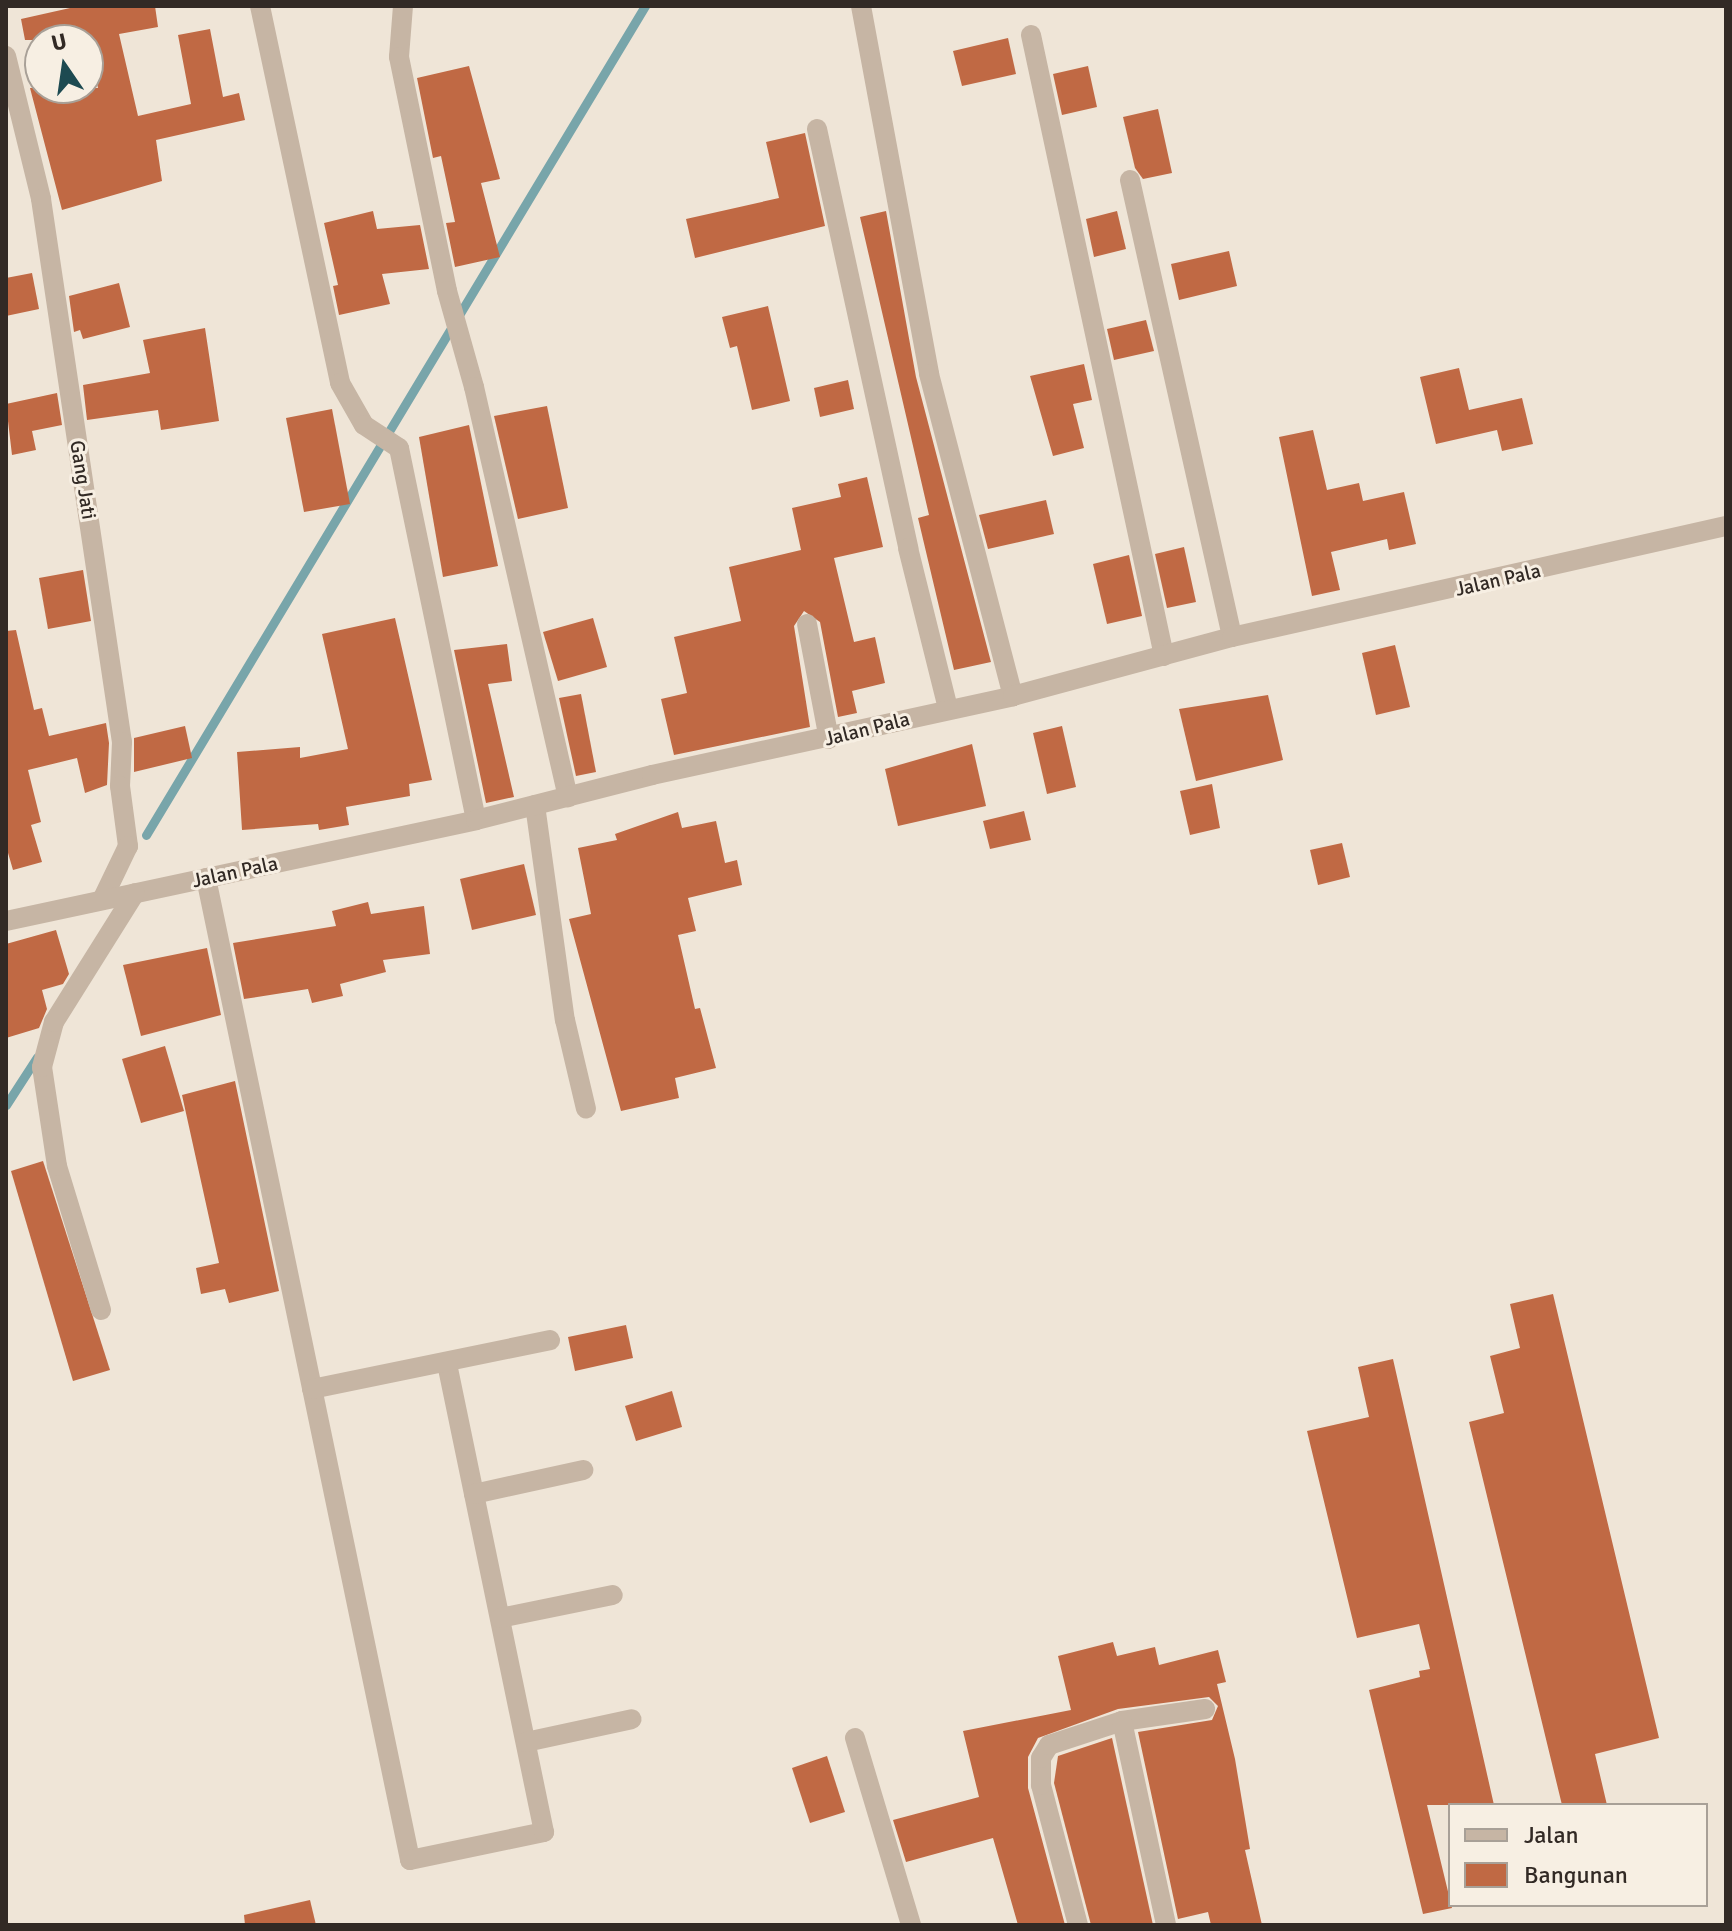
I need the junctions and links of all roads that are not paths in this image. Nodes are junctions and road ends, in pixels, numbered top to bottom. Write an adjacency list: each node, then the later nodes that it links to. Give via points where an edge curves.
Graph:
1 (260, 6): 17 (street, via 340,383 364,425 399,448)
2 (403, 6): 15 (street, via 399,57 447,291)
3 (861, 6): 12 (street, via 929,374)
4 (1031, 35): 11 (street)
5 (6, 56): 20 (street, Gang Jati, via 37,173 122,742 120,786 128,846)
6 (817, 129): 13 (street)
7 (1130, 180): 10 (street)
8 (1726, 526): 10 (street, Jalan Pala)
9 (807, 624): 14 (street)
10 (1232, 637): 11 (street, Jalan Pala)
11 (1164, 656): 12 (street, Jalan Pala)
12 (1013, 696): 13 (street, Jalan Pala)
13 (948, 708): 14 (street, Jalan Pala)
14 (829, 739): 15 (street, Jalan Pala)
15 (568, 797): 16 (street, Jalan Pala)
16 (535, 805): 17 (street, Jalan Pala); 22 (street, via 565,1020)
17 (476, 820): 18 (street, Jalan Pala)
18 (206, 878): 19 (street, Jalan Pala); 26 (street)
19 (135, 893): 20 (street, Jalan Pala); 23 (street, via 54,1022 42,1067 57,1166)
20 (102, 900): 21 (street, Jalan Pala)
21 (6, 921)
22 (586, 1109)
23 (101, 1310)
24 (550, 1340): 25 (street)
25 (447, 1362): 26 (street); 28 (street)
26 (312, 1389): 35 (street, via 410,1860 544,1832)
27 (583, 1470): 28 (street)
28 (474, 1494): 30 (street)
29 (613, 1595): 30 (street)
30 (500, 1618): 35 (street)
31 (1205, 1709): 33 (street)
32 (632, 1719): 35 (street)
33 (1122, 1721): 37 (street, via 1049,1745 1041,1758 1041,1785); 38 (street)
34 (855, 1738): 36 (street)
35 (526, 1742)
36 (911, 1925)
37 (1078, 1925)
38 (1166, 1925)

